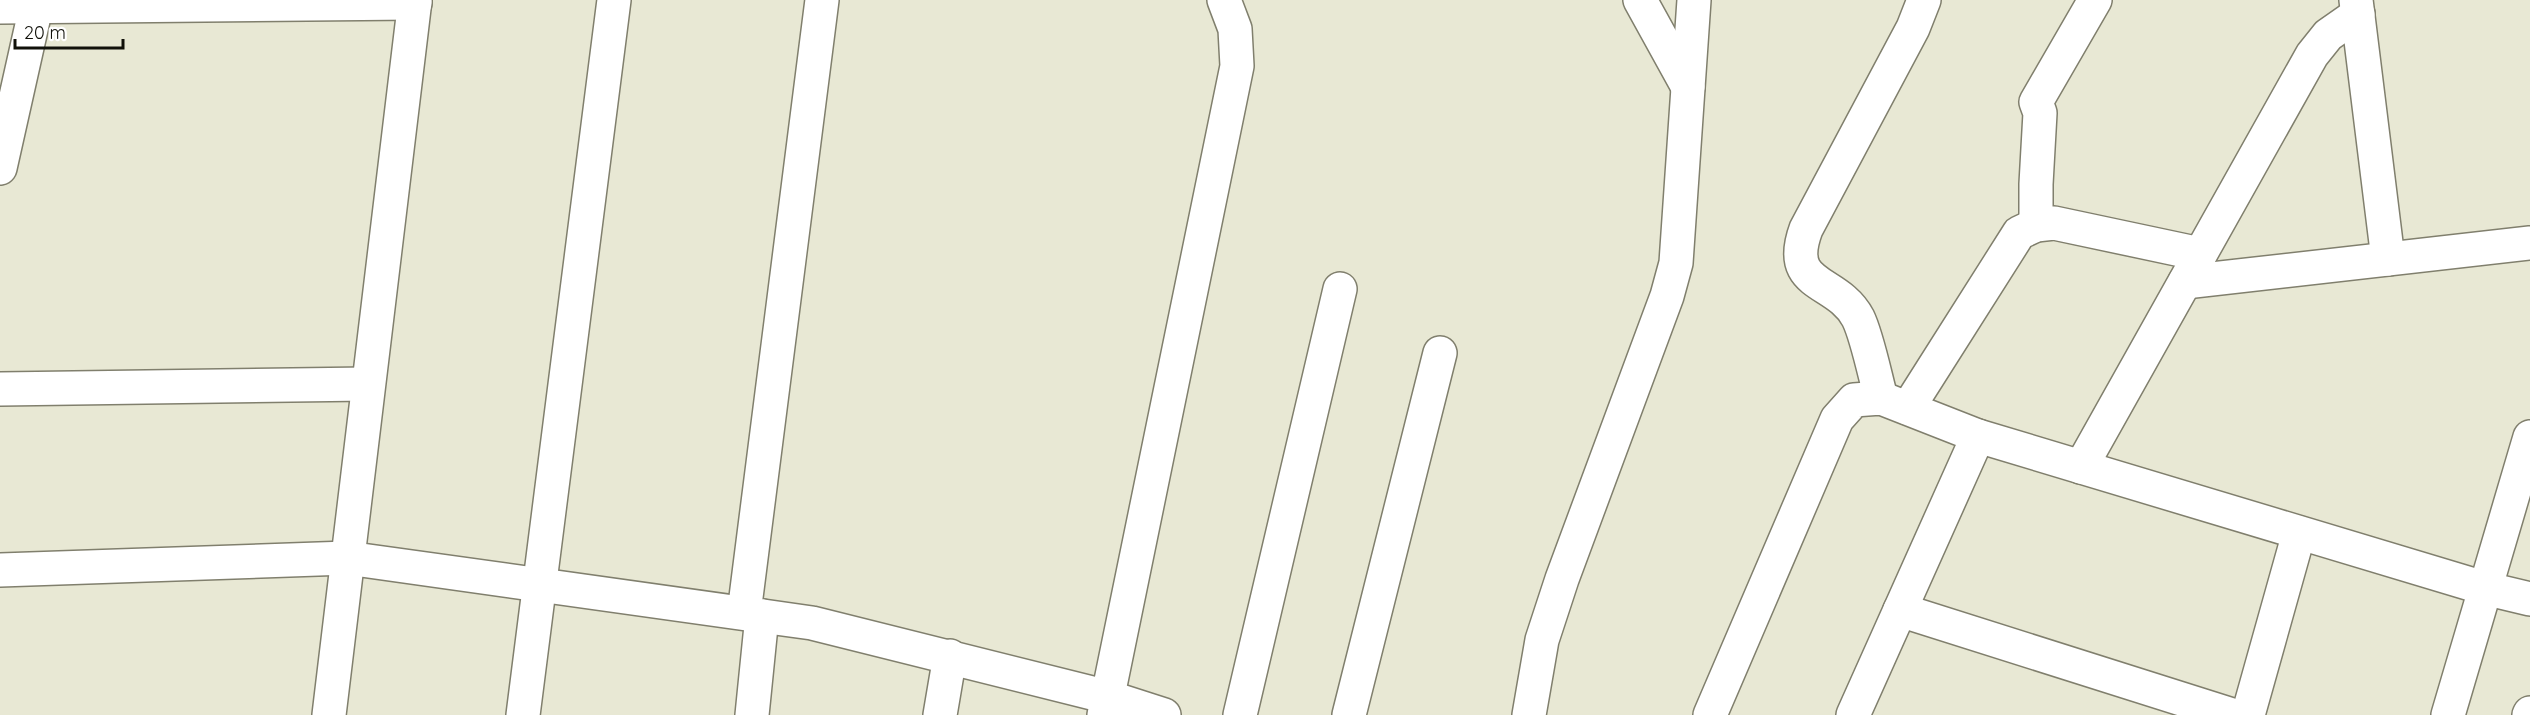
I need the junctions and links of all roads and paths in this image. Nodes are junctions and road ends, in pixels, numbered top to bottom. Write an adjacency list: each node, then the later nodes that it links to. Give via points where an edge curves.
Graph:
1 (614, 0): 30 (street)
2 (822, 0): 33 (street)
3 (1224, 0): 35 (street, via 1235,29 1237,66)
4 (1641, 0): 12 (street)
5 (1694, 0): 12 (street)
6 (1924, 0): 23 (street, via 1801,243 1804,270 1859,319)
7 (2096, 0): 14 (street, via 2036,102 2040,114)
8 (415, 1): 10 (street); 21 (street)
9 (0, 7): 10 (street)
10 (36, 7): 13 (street)
11 (2357, 7): 16 (street, via 2312,55); 17 (street)
12 (1688, 87): 43 (street, via 1676,263 1542,640)
13 (0, 168)
14 (2036, 225): 16 (street, via 2054,223); 23 (street, via 2019,234)
15 (2530, 243): 17 (street)
16 (2200, 254): 18 (street)
17 (2388, 259): 18 (street)
18 (2185, 282): 26 (street)
19 (1340, 289): 41 (street)
20 (1440, 353): 42 (street)
21 (368, 384): 22 (street); 28 (street)
22 (0, 388)
23 (1895, 403): 24 (street); 44 (street, via 1854,400 1837,419)
24 (1977, 436): 26 (street); 32 (street)
25 (2530, 437): 31 (street)
26 (2081, 467): 27 (street)
27 (2299, 533): 31 (street); 47 (street)
28 (347, 558): 29 (street); 30 (street); 36 (street)
29 (0, 570)
30 (539, 585): 33 (street); 37 (street)
31 (2506, 593): 48 (street)
32 (1900, 610): 45 (street); 46 (street)
33 (753, 615): 34 (street, via 812,623); 38 (street)
34 (950, 656): 35 (street); 39 (street)
35 (1106, 706): 40 (street)
36 (329, 715)
37 (523, 715)
38 (752, 715)
39 (940, 715)
40 (1164, 715)
41 (1240, 715)
42 (1349, 715)
43 (1528, 715)
44 (1710, 715)
45 (1853, 715)
46 (2232, 715)
47 (2248, 715)
48 (2448, 715)

